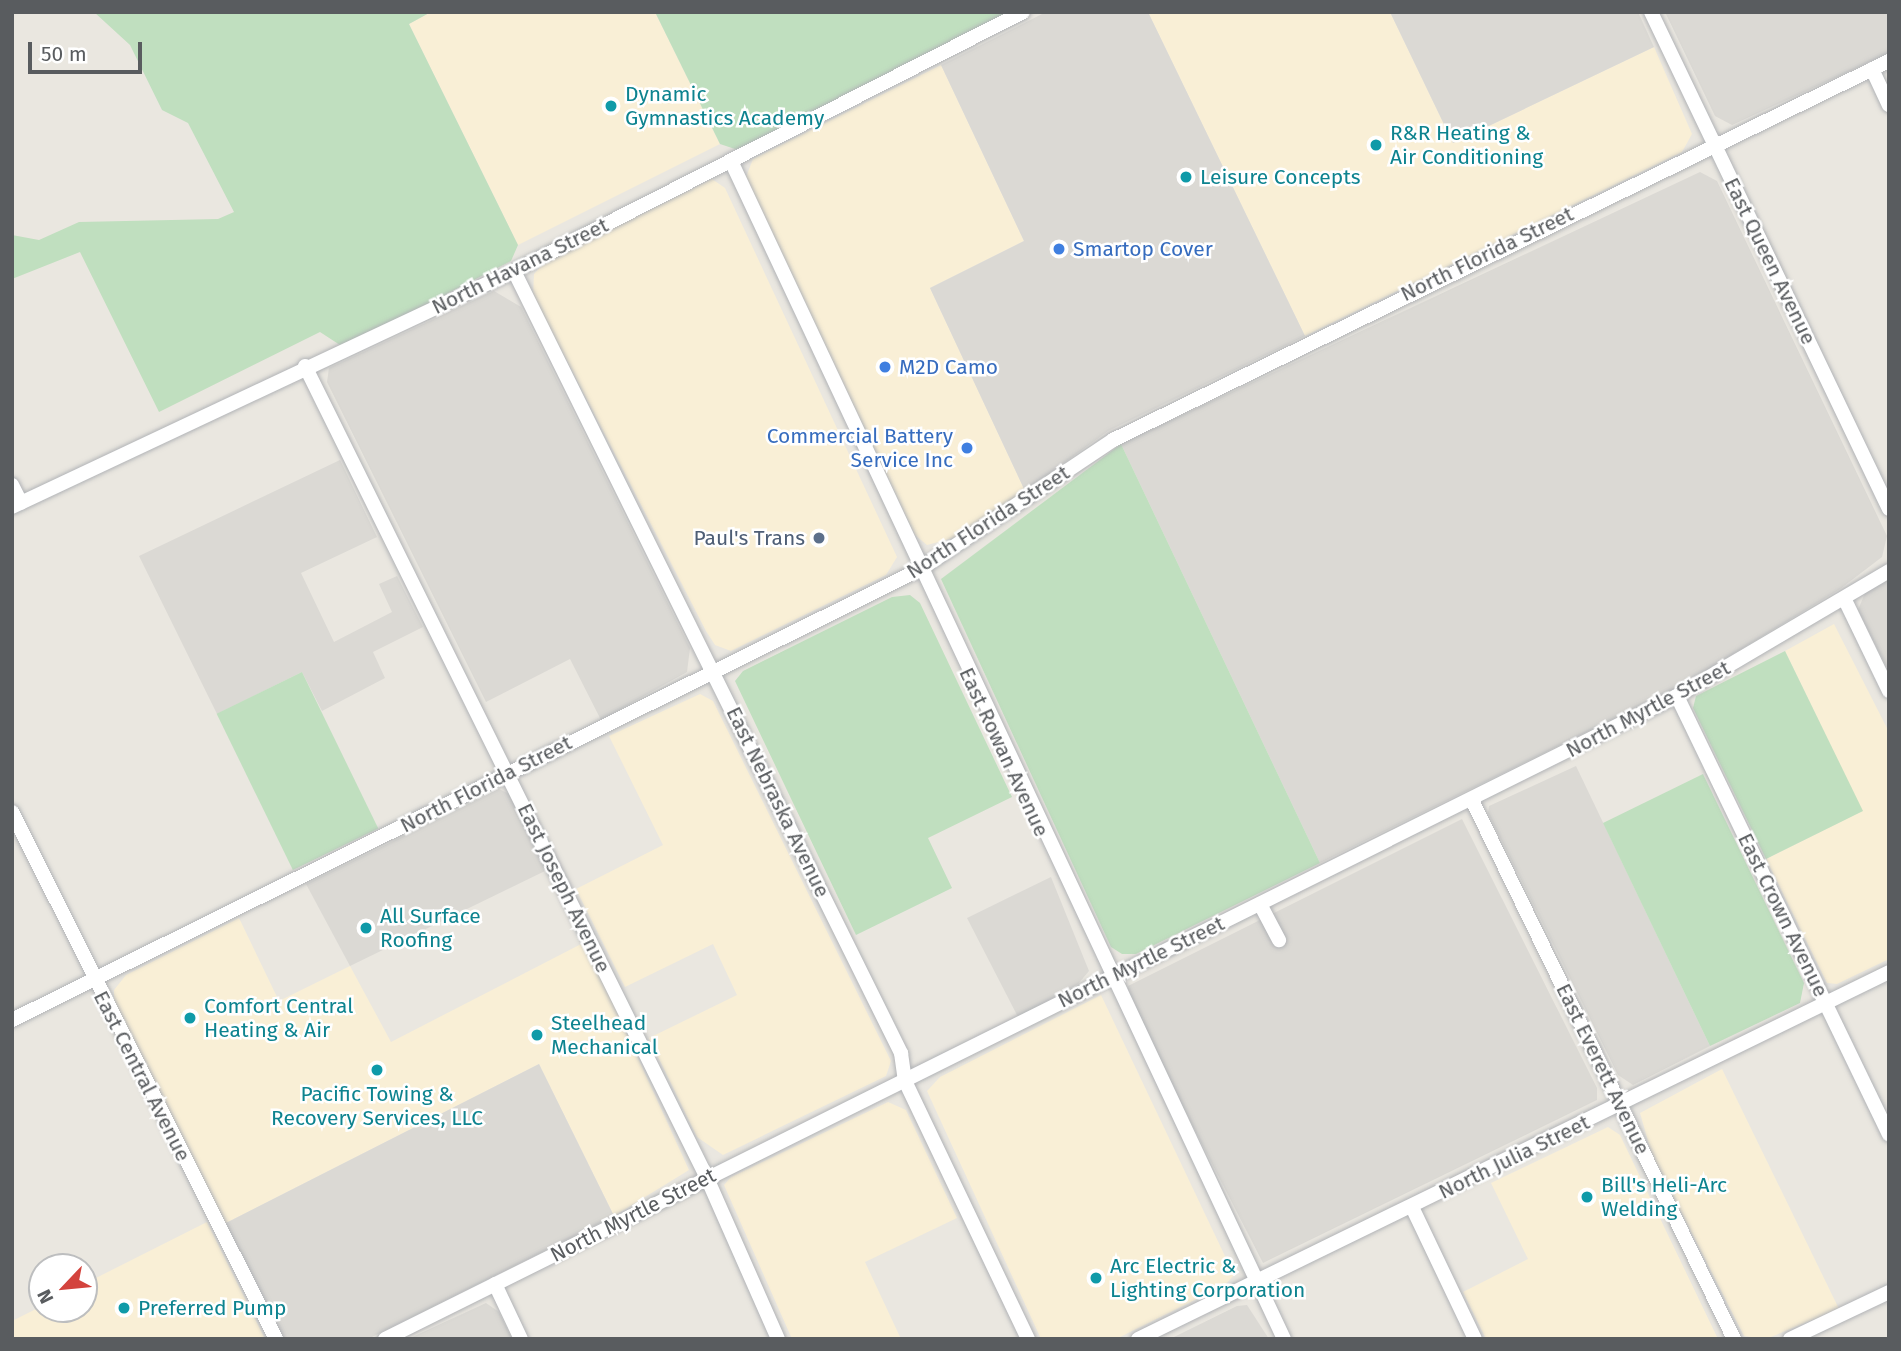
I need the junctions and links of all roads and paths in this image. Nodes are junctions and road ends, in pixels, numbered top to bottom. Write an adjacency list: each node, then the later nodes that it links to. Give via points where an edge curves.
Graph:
1 (1023, 12): 7 (street, North Havana Street)
2 (1651, 12): 6 (street, East Queen Avenue)
3 (1889, 61): 4 (street, North Florida Street)
4 (1872, 69): 5 (street); 6 (street, North Florida Street)
5 (1889, 104)
6 (1714, 142): 12 (street, East Queen Avenue); 13 (street, North Florida Street, via 1113,440)
7 (732, 162): 8 (street, North Havana Street); 13 (street, East Rowan Avenue)
8 (514, 271): 9 (street, North Havana Street); 16 (street, East Nebraska Avenue)
9 (305, 366): 11 (street, North Havana Street); 19 (street, East Joseph Avenue)
10 (12, 485): 11 (street)
11 (17, 505)
12 (1889, 509)
13 (919, 570): 16 (street, North Florida Street); 25 (street, East Rowan Avenue)
14 (1889, 571): 15 (street, North Myrtle Street)
15 (1845, 600): 17 (street); 18 (street, North Myrtle Street)
16 (713, 671): 19 (street, North Florida Street); 29 (street, East Nebraska Avenue, via 901,1053)
17 (1889, 691)
18 (1677, 696): 20 (street, North Myrtle Street); 27 (street, East Crown Avenue)
19 (507, 773): 26 (street, North Florida Street); 32 (street, East Joseph Avenue)
20 (1472, 800): 22 (street, North Myrtle Street); 30 (street, East Everett Avenue)
21 (12, 812): 26 (street, East Central Avenue)
22 (1260, 904): 23 (street); 25 (street, North Myrtle Street)
23 (1279, 940)
24 (1889, 972): 27 (street, North Julia Street)
25 (1109, 977): 29 (street, North Myrtle Street); 34 (street, East Rowan Avenue)
26 (94, 981): 28 (street, North Florida Street); 37 (street, East Central Avenue)
27 (1825, 1001): 30 (street, North Julia Street); 31 (street, East Crown Avenue)
28 (12, 1020)
29 (905, 1081): 32 (street, North Myrtle Street); 41 (street, East Nebraska Avenue)
30 (1619, 1104): 33 (street, North Julia Street); 45 (street, East Everett Avenue)
31 (1889, 1134)
32 (707, 1178): 35 (street, North Myrtle Street); 40 (street, East Joseph Avenue)
33 (1412, 1207): 34 (street, North Julia Street); 44 (street)
34 (1256, 1278): 42 (street, North Julia Street); 43 (street, East Rowan Avenue)
35 (495, 1284): 38 (street, North Myrtle Street); 39 (street)
36 (1889, 1292): 46 (street)
37 (276, 1339)
38 (385, 1339)
39 (520, 1339)
40 (778, 1339)
41 (1028, 1339)
42 (1138, 1339)
43 (1284, 1339)
44 (1475, 1339)
45 (1734, 1339)
46 (1790, 1339)

